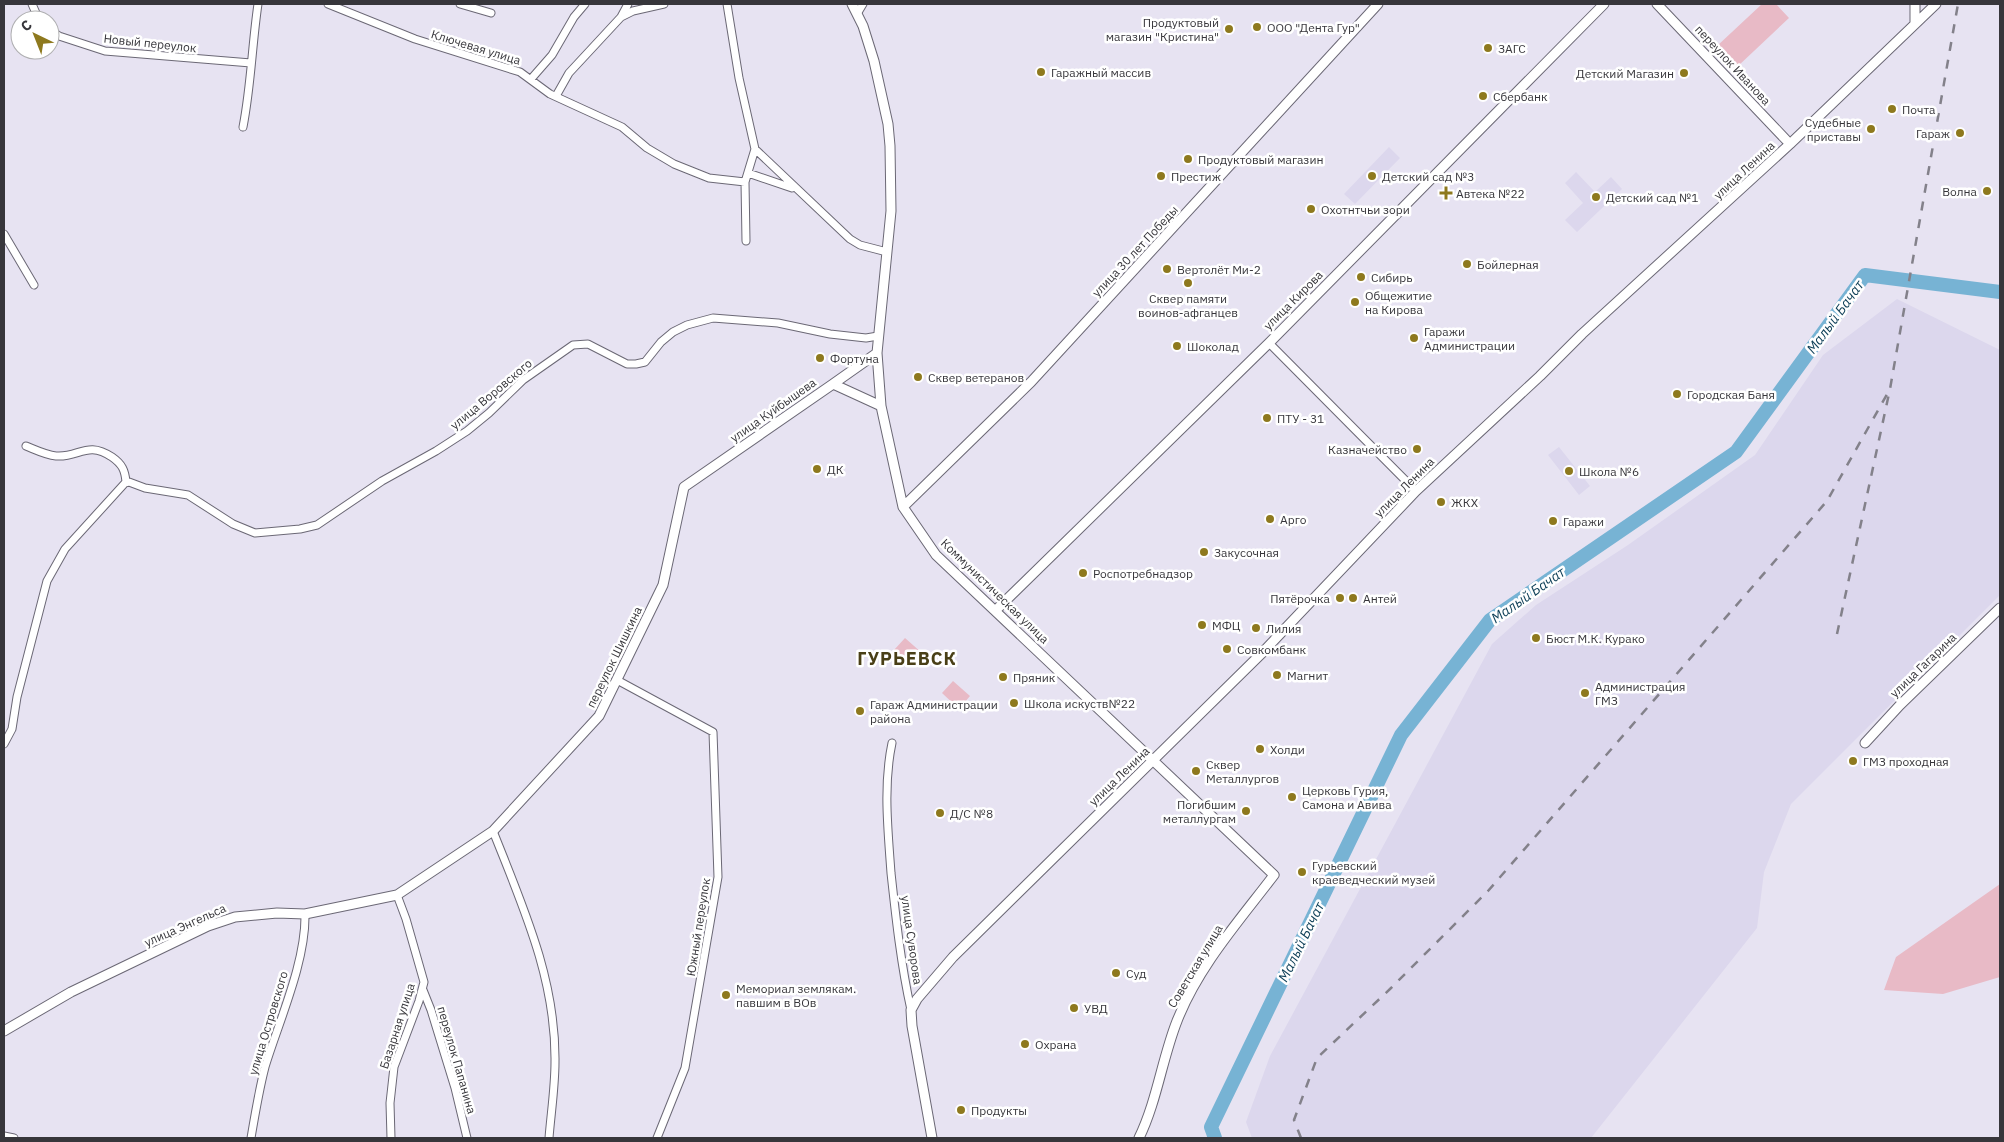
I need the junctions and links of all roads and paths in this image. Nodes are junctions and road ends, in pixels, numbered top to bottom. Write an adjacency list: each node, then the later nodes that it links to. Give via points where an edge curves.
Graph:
1 (258, 4): 20 (street)
2 (328, 4): 21 (street, Ключевая улица, via 415,39 520,72)
3 (460, 4): 15 (street)
4 (585, 4): 21 (street, via 574,16 552,55)
5 (628, 4): 17 (street)
6 (664, 4): 17 (street, via 641,8)
7 (727, 4): 25 (street)
8 (852, 4): 16 (street, Коммунистическая улица)
9 (863, 4): 16 (street)
10 (1378, 4): 42 (street, улица 30 лет Победы, via 1031,382)
11 (1604, 4): 34 (street, улица Кирова)
12 (1657, 4): 24 (street, переулок Иванова)
13 (1914, 4): 18 (street)
14 (1936, 4): 18 (street, улица Ленина)
15 (491, 13)
16 (857, 14): 31 (street, Коммунистическая улица, via 874,61 888,124 892,171)
17 (621, 17): 22 (street, via 569,73)
18 (1914, 23): 24 (street, улица Ленина)
19 (60, 36): 20 (street, Новый переулок, via 105,51)
20 (251, 63): 23 (street, via 250,94)
21 (530, 79): 22 (street, Ключевая улица)
22 (556, 96): 27 (street, Ключевая улица, via 622,127 654,153 694,173)
23 (243, 127)
24 (1790, 144): 41 (street, улица Ленина)
25 (755, 150): 26 (street); 28 (street)
26 (748, 173): 27 (street); 28 (street)
27 (745, 182): 30 (street)
28 (797, 189): 31 (street, via 854,242)
29 (4, 234): 32 (street)
30 (746, 241)
31 (887, 252): 33 (street, Коммунистическая улица)
32 (34, 285)
33 (878, 336): 35 (street, Коммунистическая улица); 39 (street, улица Воровского, via 866,338 778,323 713,318 687,324 673,332 645,362 636,364 627,364 588,344 572,345 523,380 467,431 382,481 317,525 300,529 255,533 233,524 188,495)
34 (1269, 343): 41 (street); 44 (street, улица Кирова)
35 (877, 353): 36 (street); 37 (street, Коммунистическая улица)
36 (833, 384): 37 (street, улица Куйбышева); 40 (street, улица Куйбышева)
37 (881, 406): 42 (street, Коммунистическая улица)
38 (26, 446): 39 (street, via 58,456 84,450 102,451 122,464)
39 (126, 482): 48 (street, via 66,549 47,581 12,729)
40 (684, 487): 45 (street, переулок Шишкина, via 663,585)
41 (1416, 491): 49 (street, улица Ленина, via 1262,654)
42 (904, 507): 44 (street, Коммунистическая улица, via 936,555)
43 (2000, 608): 47 (street, улица Гагарина, via 1900,704)
44 (996, 610): 49 (street, Коммунистическая улица)
45 (617, 680): 50 (street, переулок Шишкина, via 600,716); 63 (street, Южный переулок, via 713,732 718,877 686,1068)
46 (892, 743): 55 (street, улица Суворова, via 888,764 888,839 896,924)
47 (1865, 743)
48 (4, 744)
49 (1154, 759): 51 (street, Коммунистическая улица); 55 (street, улица Ленина, via 953,957)
50 (493, 832): 52 (street, улица Энгельса); 62 (street, via 539,952 548,992 556,1063)
51 (1274, 875): 65 (street, Советская улица, via 1226,937 1187,999 1176,1022)
52 (397, 895): 53 (street, улица Энгельса); 54 (street, Базарная улица, via 422,974)
53 (305, 914): 56 (street, улица Энгельса, via 255,914 208,926 71,992); 59 (street, улица Островского, via 301,954 265,1068)
54 (423, 990): 60 (street, Базарная улица, via 394,1067); 61 (street, переулок Папанина, via 455,1088)
55 (911, 1010): 64 (street, улица Суворова)
56 (4, 1031)
57 (4, 1136): 58 (street)
58 (14, 1138)
59 (250, 1138)
60 (390, 1138)
61 (466, 1138)
62 (549, 1138)
63 (657, 1138)
64 (932, 1138)
65 (1139, 1138)

